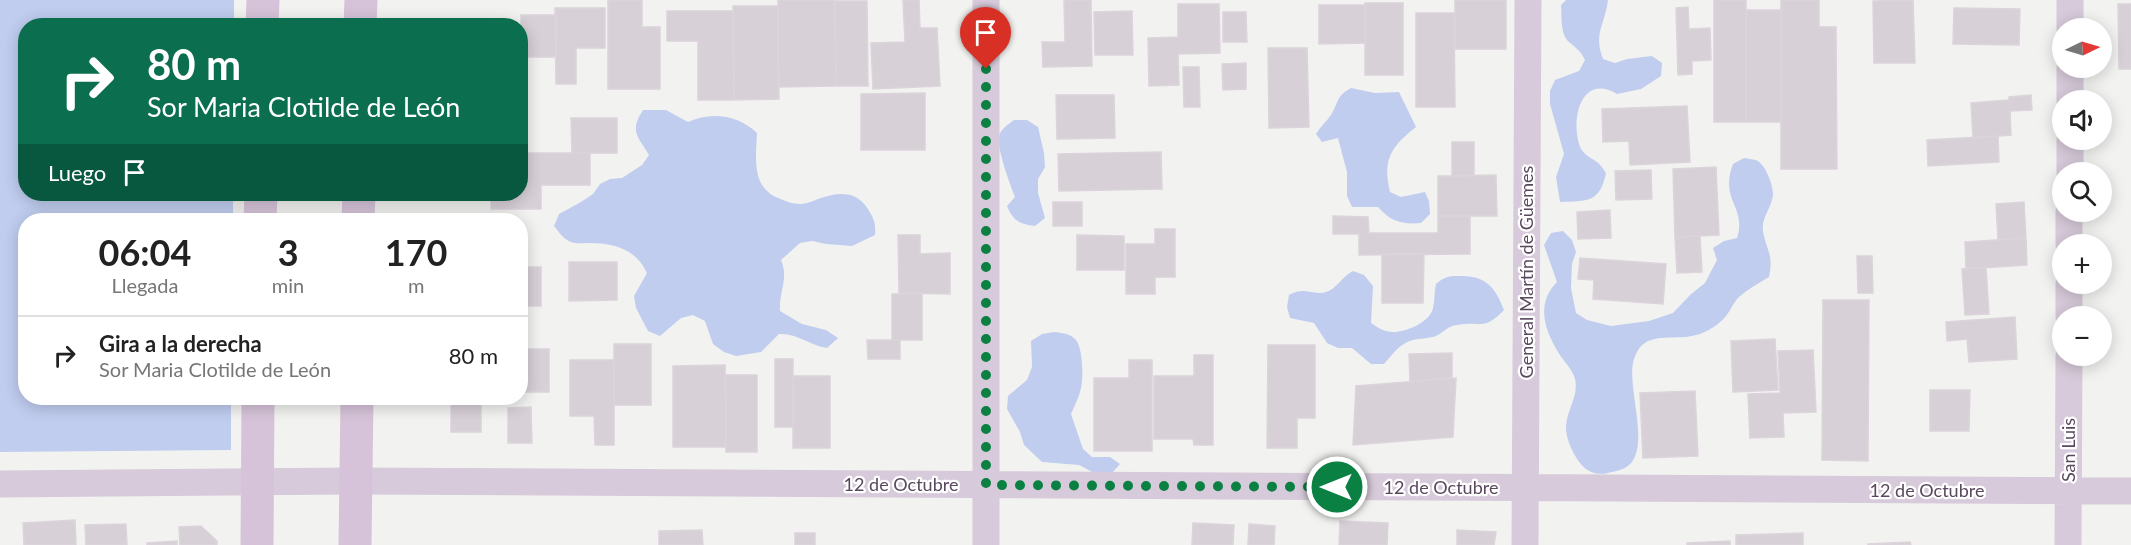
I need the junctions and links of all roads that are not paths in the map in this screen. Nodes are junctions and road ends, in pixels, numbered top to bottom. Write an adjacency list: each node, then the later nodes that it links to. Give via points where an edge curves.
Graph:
1 (263, 0): 6 (street)
2 (361, 0): 7 (street)
3 (986, 0): 15 (street)
4 (1528, 0): 16 (street, General Martín de Güemes)
5 (2070, 0): 8 (street)
6 (262, 18)
7 (360, 18)
8 (2070, 18)
9 (2069, 366): 17 (street, San Luis)
10 (258, 405): 12 (street)
11 (357, 405): 13 (street)
12 (257, 481): 13 (street, 12 de Octubre); 14 (street, 12 de Octubre); 19 (street)
13 (356, 481): 15 (street, 12 de Octubre); 20 (street)
14 (0, 484)
15 (986, 485): 16 (street, 12 de Octubre); 21 (street)
16 (1525, 488): 17 (street, 12 de Octubre); 22 (street, General Martín de Güemes)
17 (2068, 491): 18 (street, 12 de Octubre); 23 (street, San Luis)
18 (2131, 492)
19 (257, 545)
20 (355, 545)
21 (986, 545)
22 (1525, 545)
23 (2068, 545)

